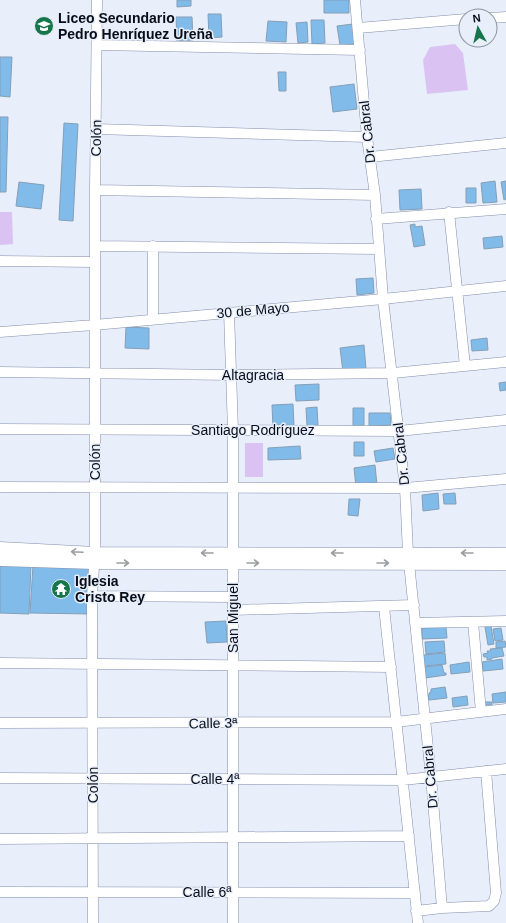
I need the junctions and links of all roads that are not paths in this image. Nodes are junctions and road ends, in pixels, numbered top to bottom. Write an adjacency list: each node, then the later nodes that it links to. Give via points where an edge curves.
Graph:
1 (98, 0): 5 (street, Colón)
2 (355, 0): 4 (street, Dr. Cabral)
3 (458, 20): 4 (street)
4 (358, 28): 6 (street, Dr. Cabral)
5 (97, 45): 6 (street); 7 (street, Colón)
6 (360, 50): 8 (street, Dr. Cabral)
7 (96, 129): 8 (street); 11 (street, Colón)
8 (367, 137): 10 (street, Dr. Cabral)
9 (506, 142): 10 (street)
10 (370, 157): 12 (street, Dr. Cabral)
11 (95, 190): 12 (street); 16 (street, Colón)
12 (374, 195): 15 (street, Dr. Cabral)
13 (506, 209): 14 (street)
14 (449, 212): 15 (street); 22 (street)
15 (376, 219): 18 (street, Dr. Cabral)
16 (95, 246): 17 (street); 20 (street, Colón)
17 (153, 246): 18 (street); 25 (street)
18 (379, 249): 23 (street, Dr. Cabral)
19 (0, 261): 20 (street)
20 (95, 262): 26 (street, Colón)
21 (506, 286): 22 (street, 30 de Mayo)
22 (458, 291): 23 (street, 30 de Mayo); 29 (street)
23 (384, 299): 24 (street, 30 de Mayo); 32 (street, Dr. Cabral)
24 (229, 312): 25 (street, 30 de Mayo); 33 (street, San Miguel)
25 (153, 319): 26 (street, 30 de Mayo)
26 (94, 326): 27 (street, 30 de Mayo); 31 (street, Colón)
27 (0, 332)
28 (506, 362): 29 (street, Altagracia)
29 (465, 366): 32 (street, Altagracia)
30 (0, 372): 31 (street, Altagracia)
31 (94, 373): 33 (street, Altagracia); 36 (street, Colón)
32 (392, 373): 33 (street, Altagracia); 38 (street, Dr. Cabral)
33 (232, 375): 37 (street, San Miguel)
34 (506, 420): 38 (street, Santiago Rodríguez)
35 (0, 429): 36 (street, Santiago Rodríguez)
36 (95, 429): 37 (street, Santiago Rodríguez); 41 (street, Colón)
37 (233, 431): 38 (street, Santiago Rodríguez); 42 (street, San Miguel)
38 (399, 431): 43 (street, Dr. Cabral)
39 (506, 479): 43 (street)
40 (0, 487): 41 (street)
41 (95, 488): 42 (street); 46 (street, Colón)
42 (233, 488): 43 (street); 47 (street, San Miguel)
43 (405, 488): 48 (street, Dr. Cabral)
44 (0, 548): 46 (main road, one-way to 44)
45 (506, 554): 48 (main road, one-way to 48)
46 (94, 558): 47 (main road); 49 (main road); 51 (street, Colón)
47 (233, 558): 48 (main road); 52 (street, San Miguel)
48 (409, 558): 50 (main road); 53 (street, Dr. Cabral)
49 (0, 560)
50 (506, 564)
51 (92, 596): 52 (street); 60 (street, Colón)
52 (233, 597): 55 (street, San Miguel)
53 (414, 606): 54 (street); 58 (street, Dr. Cabral)
54 (384, 607): 55 (street); 62 (street)
55 (233, 610): 61 (street, San Miguel)
56 (506, 621): 57 (street)
57 (473, 622): 58 (street); 64 (street)
58 (415, 623): 65 (street, Dr. Cabral)
59 (0, 663): 60 (street)
60 (93, 665): 61 (street); 69 (street, Colón)
61 (233, 665): 62 (street); 66 (street, San Miguel)
62 (390, 667): 67 (street)
63 (506, 709): 64 (street, Calle 3ª)
64 (481, 712): 65 (street, Calle 3ª)
65 (425, 718): 67 (street, Calle 3ª); 72 (street, Dr. Cabral)
66 (232, 722): 67 (street, Calle 3ª); 69 (street, Calle 3ª); 75 (street, San Miguel)
67 (396, 722): 76 (street)
68 (0, 723): 69 (street, Calle 3ª)
69 (93, 724): 74 (street, Colón)
70 (506, 769): 71 (street, Calle 4ª)
71 (486, 771): 72 (street, Calle 4ª); 85 (street, via 496,897 488,906)
72 (431, 777): 76 (street, Calle 4ª); 85 (street, Dr. Cabral)
73 (0, 778): 74 (street, Calle 4ª)
74 (93, 779): 75 (street, Calle 4ª); 78 (street, Colón)
75 (233, 779): 76 (street, Calle 4ª); 79 (street, San Miguel)
76 (403, 780): 77 (street)
77 (409, 836): 79 (street); 84 (street)
78 (93, 838): 79 (street); 80 (street); 83 (street, Colón)
79 (233, 838): 82 (street, San Miguel)
80 (0, 839)
81 (0, 892): 83 (street, Calle 6ª)
82 (234, 892): 83 (street, Calle 6ª); 84 (street, Calle 6ª); 88 (street, San Miguel)
83 (94, 893): 87 (street, Colón)
84 (415, 893): 86 (street)
85 (442, 908): 86 (street)
86 (416, 912): 89 (street)
87 (94, 923)
88 (233, 923)
89 (418, 923)

